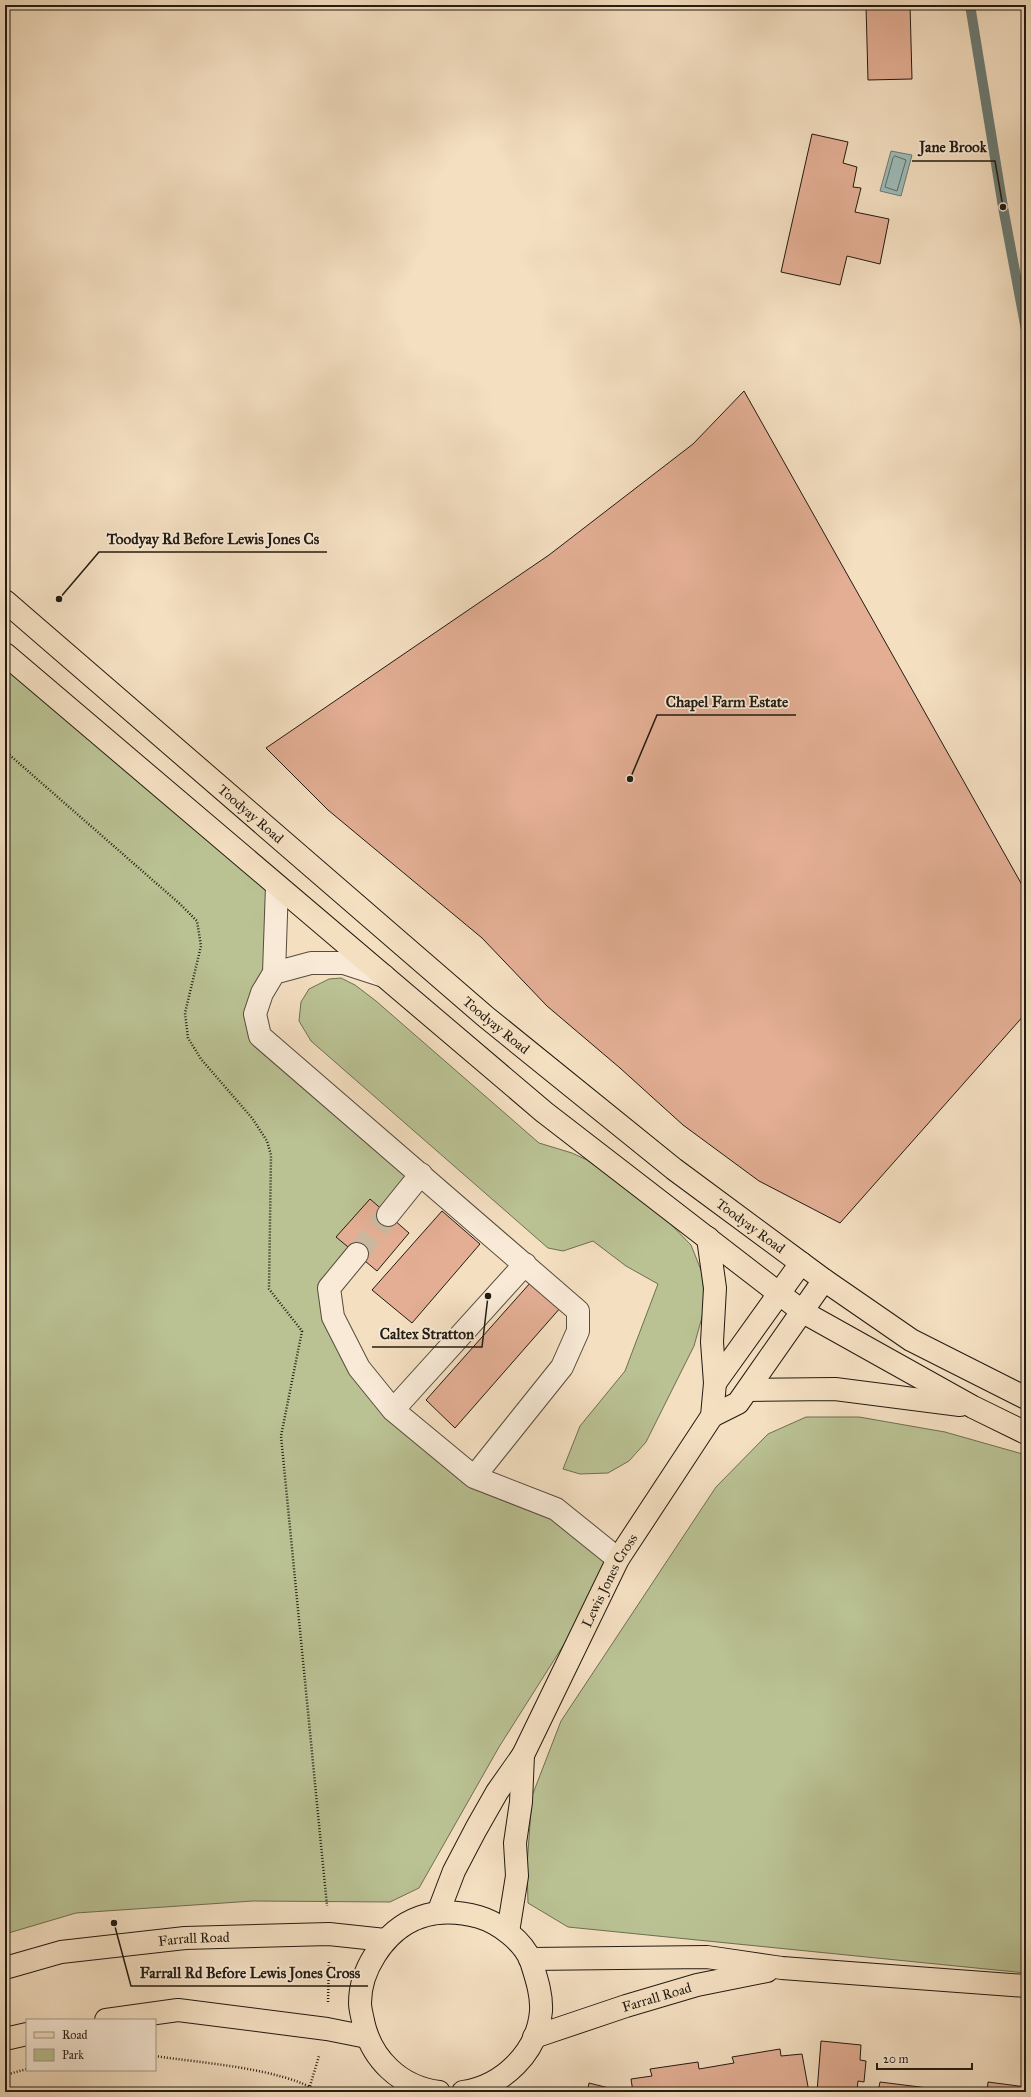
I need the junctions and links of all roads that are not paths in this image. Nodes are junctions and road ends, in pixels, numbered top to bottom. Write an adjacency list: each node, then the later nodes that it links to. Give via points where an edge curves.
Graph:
1 (5, 601): 10 (main road, Toodyay Road, via 486,1017 674,1169)
2 (5, 654): 3 (main road)
3 (277, 886): 4 (lane); 5 (main road)
4 (274, 973): 5 (lane, via 311,963 344,963); 6 (lane, via 262,993 255,1014 260,1036)
5 (384, 976): 8 (main road, via 544,1112)
6 (421, 1174): 7 (lane); 11 (lane)
7 (388, 1215)
8 (708, 1238): 13 (main road); 15 (main road, Lewis Jones Cross, via 715,1288 712,1342)
9 (357, 1254): 19 (lane, via 329,1288 333,1317 359,1368)
10 (801, 1263): 12 (main road, Toodyay Road); 13 (main road)
11 (525, 1264): 19 (lane); 22 (lane, via 578,1311 578,1331 562,1367)
12 (824, 1280): 14 (main road); 17 (main road, Toodyay Road, via 911,1340)
13 (780, 1294): 14 (main road); 15 (main road)
14 (803, 1312): 16 (main road); 18 (main road)
15 (715, 1383): 20 (main road, Lewis Jones Cross)
16 (748, 1390): 18 (main road, via 835,1389); 20 (main road, via 738,1403)
17 (1026, 1398)
18 (973, 1407): 21 (main road)
19 (393, 1410): 22 (lane)
20 (712, 1416): 23 (main road, Lewis Jones Cross)
21 (1026, 1433)
22 (474, 1476): 23 (lane, via 556,1509)
23 (618, 1559): 24 (main road, Lewis Jones Cross)
24 (523, 1755): 25 (main road, Lewis Jones Cross, via 497,1792 476,1829 454,1871); 26 (main road, Lewis Jones Cross, via 522,1802 515,1843 517,1876)
25 (438, 1913): 26 (main road, via 463,1913 486,1919); 27 (main road, via 418,1918 400,1927)
26 (508, 1932): 28 (main road)
27 (385, 1940): 29 (main road, Farrall Road, via 329,1934 185,1938 60,1952); 35 (main road, via 366,1969 360,2003)
28 (530, 1958): 30 (main road, Farrall Road, via 707,1957); 34 (main road, via 539,1984 541,2011)
29 (5, 1968)
30 (782, 1968): 31 (main road, Farrall Road); 34 (main road, Farrall Road, via 697,1985)
31 (1026, 1986)
32 (113, 2019): 35 (main road, via 178,2010 327,2029)
33 (26, 2034): 36 (main road)
34 (534, 2037): 37 (main road)
35 (367, 2038): 38 (main road, via 381,2061 396,2075)
36 (5, 2039)
37 (501, 2086): 39 (main road)
38 (431, 2091)
39 (463, 2092)

